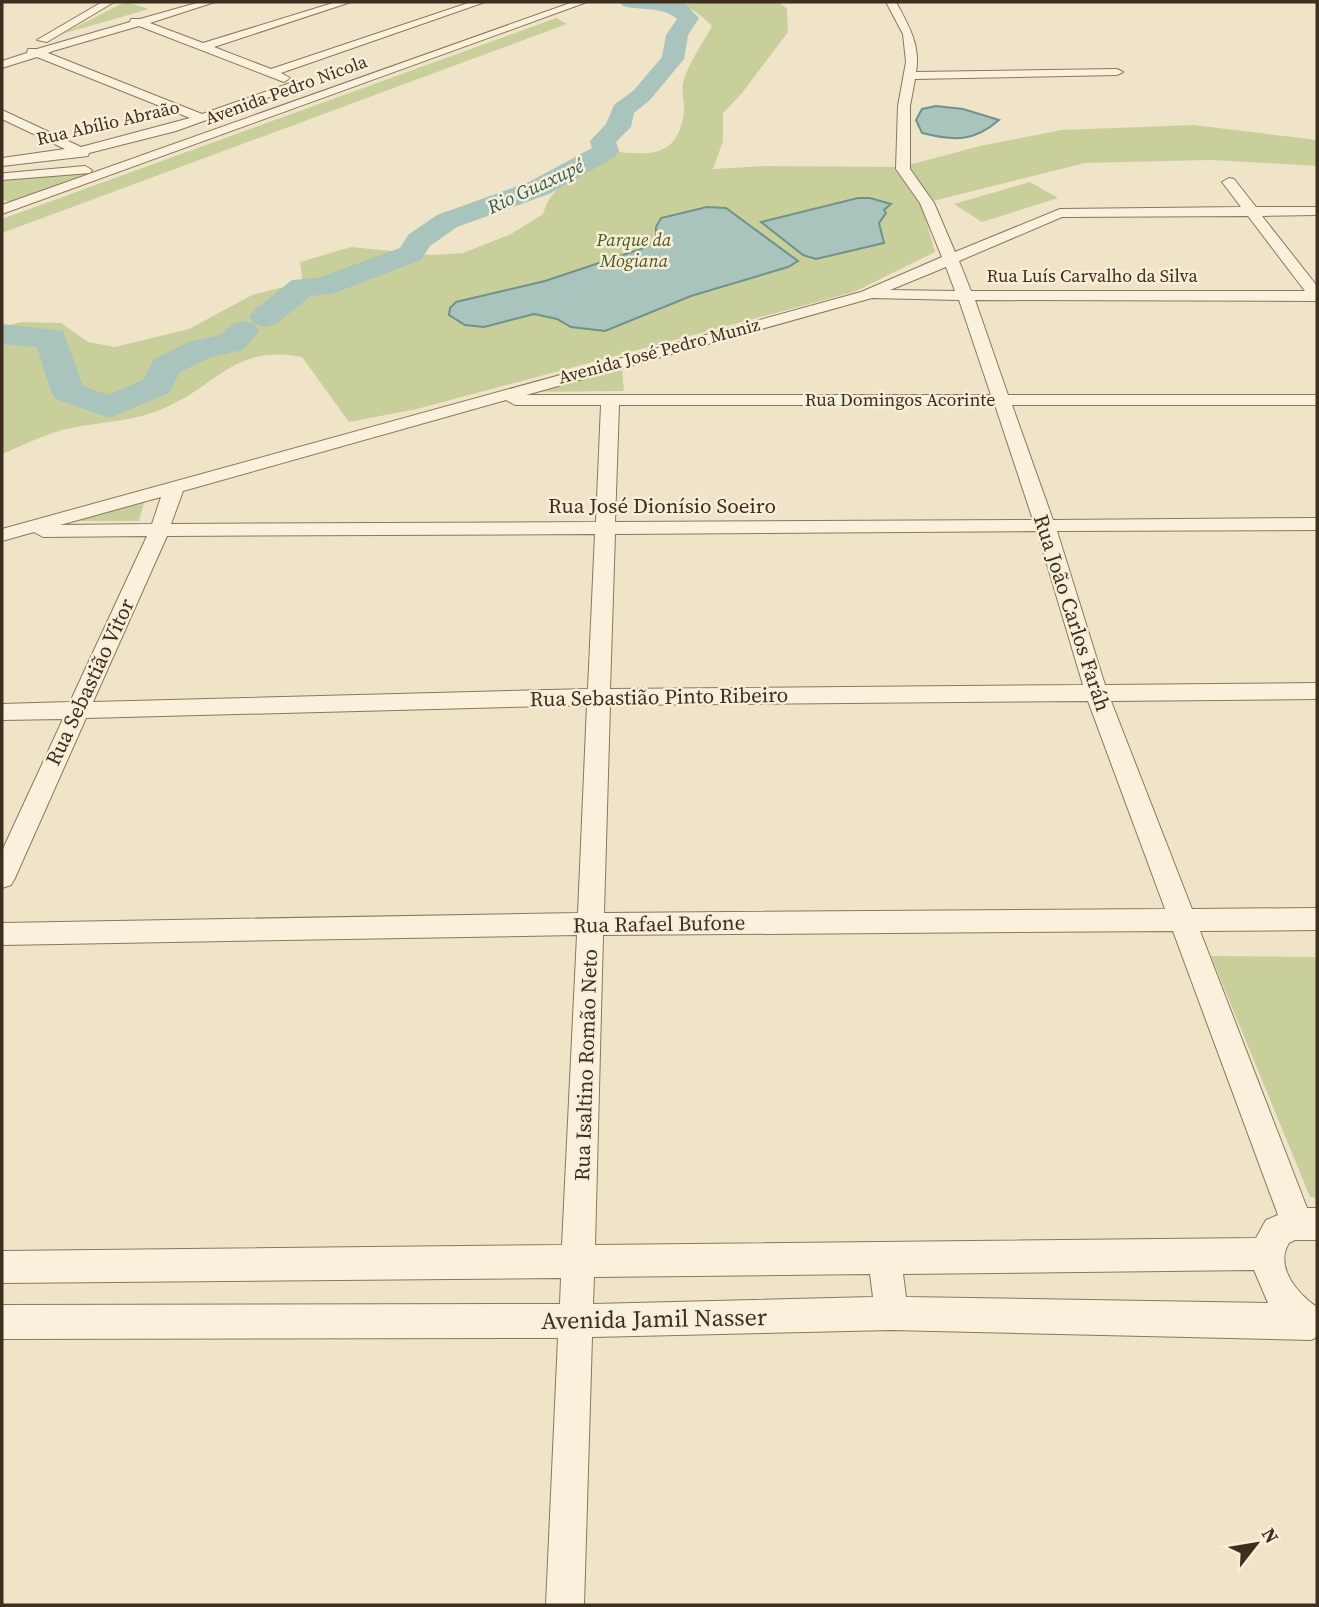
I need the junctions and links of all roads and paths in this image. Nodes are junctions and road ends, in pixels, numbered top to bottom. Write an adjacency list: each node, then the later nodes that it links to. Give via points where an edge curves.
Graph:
1 (109, 2): 10 (street)
2 (192, 2): 8 (street, via 161,8)
3 (210, 2): 8 (street)
4 (346, 2): 9 (street)
5 (480, 2): 14 (street)
6 (582, 2): 20 (street, Avenida Pedro Nicola)
7 (891, 2): 15 (street, Rua João Carlos Faráh, via 908,34 912,62)
8 (135, 21): 9 (street); 10 (street)
9 (203, 47): 14 (street)
10 (32, 51): 11 (street); 12 (street); 17 (street)
11 (2, 58)
12 (2, 65)
13 (1117, 72): 15 (street)
14 (270, 73): 17 (street, Rua Abílio Abraão, via 300,84)
15 (908, 76): 26 (street, Rua João Carlos Faráh, via 903,169 927,203)
16 (2, 114): 18 (street)
17 (202, 118): 18 (street, Rua Abílio Abraão)
18 (80, 151): 19 (street, Rua Abílio Abraão); 20 (street)
19 (2, 162)
20 (118, 166): 21 (street); 23 (street, Avenida Pedro Nicola)
21 (2, 177)
22 (1229, 182): 25 (street)
23 (2, 210)
24 (1317, 211): 25 (street, Avenida José Pedro Muniz)
25 (1252, 212): 26 (street, Avenida José Pedro Muniz, via 1060,213); 29 (street)
26 (950, 259): 27 (street, Avenida José Pedro Muniz); 28 (street, Rua João Carlos Faráh)
27 (866, 295): 28 (street, Rua Luís Carvalho da Silva); 30 (street, Avenida José Pedro Muniz)
28 (965, 295): 29 (street, Rua Luís Carvalho da Silva); 32 (street, Rua João Carlos Faráh)
29 (1317, 296)
30 (482, 400): 31 (street, Rua Domingos Acorinte); 34 (street, Avenida José Pedro Muniz)
31 (610, 400): 32 (street, Rua Domingos Acorinte); 38 (street, Rua Isaltino Romão Neto)
32 (1002, 400): 33 (street, Rua Domingos Acorinte); 36 (street, Rua João Carlos Faráh)
33 (1317, 400)
34 (175, 485): 37 (street, Rua Sebastião Vitor); 39 (street, Avenida José Pedro Muniz)
35 (1317, 524): 36 (street, Rua José Dionísio Soeiro)
36 (1045, 526): 38 (street, Rua José Dionísio Soeiro); 40 (street, Rua João Carlos Faráh)
37 (160, 529): 38 (street, Rua José Dionísio Soeiro); 39 (street, Rua José Dionísio Soeiro); 44 (street, Rua Sebastião Vitor)
38 (606, 529): 42 (street, Rua Isaltino Romão Neto)
39 (5, 533)
40 (1096, 691): 41 (street, Rua Sebastião Pinto Ribeiro); 42 (street, Rua Sebastião Pinto Ribeiro); 46 (street, Rua João Carlos Faráh)
41 (1317, 691)
42 (599, 697): 44 (street, Rua Sebastião Pinto Ribeiro); 48 (street, Rua Isaltino Romão Neto)
43 (2, 712): 44 (street, Rua Sebastião Pinto Ribeiro)
44 (75, 712): 45 (street, Rua Sebastião Vitor)
45 (2, 878)
46 (1180, 919): 47 (street, Rua Rafael Bufone); 48 (street, Rua Rafael Bufone); 50 (street, Rua João Carlos Faráh)
47 (1317, 919)
48 (592, 925): 49 (street, Rua Rafael Bufone); 53 (street, Rua Isaltino Romão Neto)
49 (2, 934)
50 (1307, 1223): 51 (street, via 1282,1228)
51 (1267, 1254): 52 (street); 58 (street, via 1276,1289)
52 (885, 1258): 53 (street); 55 (street)
53 (579, 1262): 54 (street); 56 (street, Rua Isaltino Romão Neto)
54 (2, 1267)
55 (891, 1313): 56 (street, Avenida Jamil Nasser); 58 (street, Avenida Jamil Nasser)
56 (575, 1321): 57 (street, Avenida Jamil Nasser); 59 (street, Rua Isaltino Romão Neto)
57 (2, 1322)
58 (1311, 1323)
59 (565, 1605)

